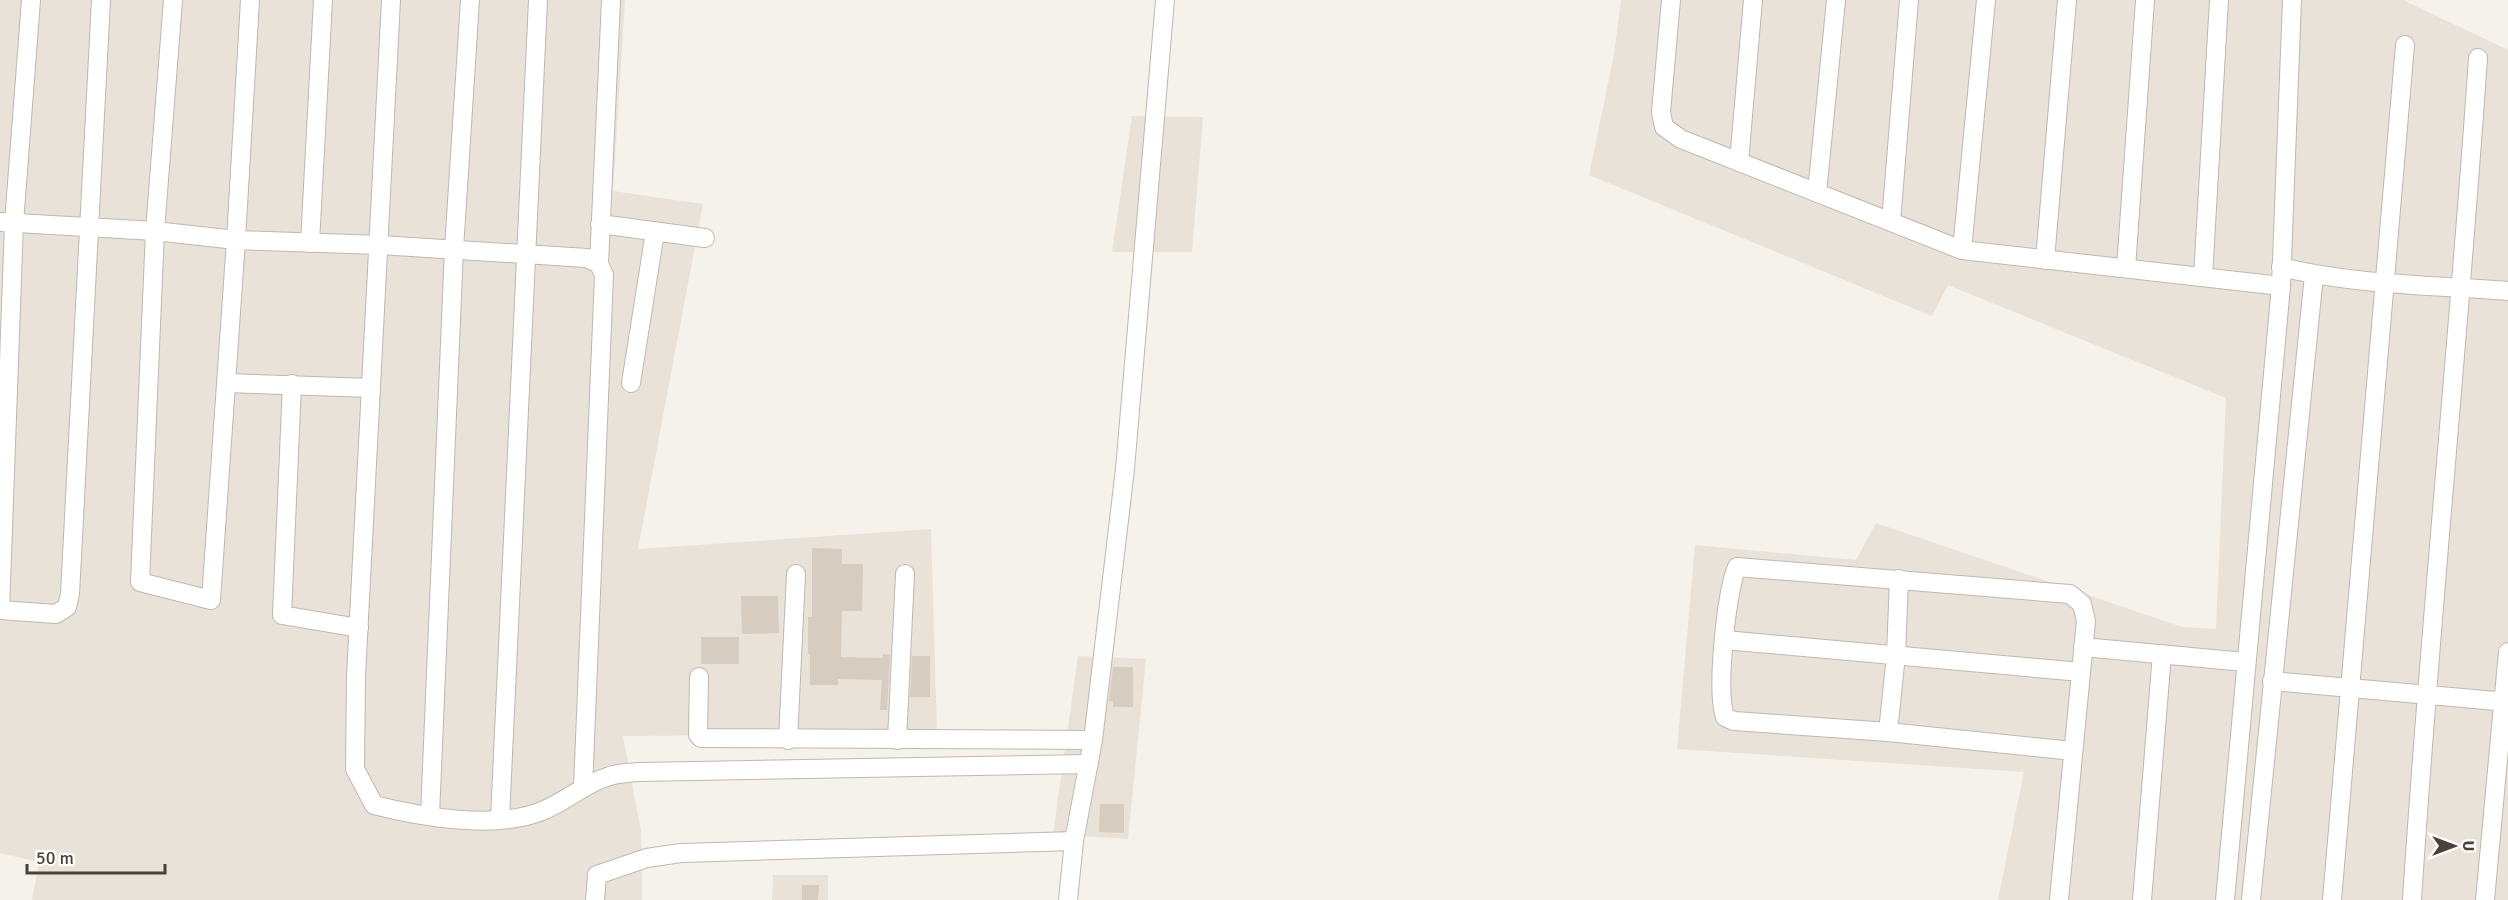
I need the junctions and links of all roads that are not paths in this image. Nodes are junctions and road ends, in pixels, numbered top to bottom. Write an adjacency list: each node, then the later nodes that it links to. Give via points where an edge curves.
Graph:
1 (31, 0): 24 (street)
2 (101, 0): 27 (street)
3 (173, 0): 28 (street)
4 (250, 0): 31 (street)
5 (323, 0): 32 (street)
6 (391, 0): 33 (street)
7 (470, 0): 34 (street)
8 (538, 0): 36 (street)
9 (611, 0): 26 (street)
10 (1165, 0): 70 (street, via 1125,469)
11 (1671, 0): 22 (street, via 1661,112 1664,127 1681,139)
12 (1753, 0): 22 (street)
13 (1836, 0): 23 (street)
14 (1909, 0): 25 (street)
15 (1986, 0): 35 (street)
16 (2067, 0): 37 (street)
17 (2145, 0): 40 (street)
18 (2219, 0): 42 (street)
19 (2292, 0): 39 (street)
20 (2406, 45): 43 (street)
21 (2478, 58): 45 (street)
22 (1739, 162): 23 (street)
23 (1817, 193): 25 (street)
24 (7, 222): 27 (street); 27 (street, via 0,601 0,610 6,612 56,614 67,607 70,594)
25 (1891, 222): 35 (street)
26 (600, 224): 29 (street); 38 (street)
27 (89, 227): 28 (street)
28 (155, 231): 31 (street); 47 (street, via 140,582 210,600)
29 (656, 232): 30 (street); 48 (street)
30 (705, 238)
31 (237, 240): 32 (street); 47 (street)
32 (310, 243): 33 (street)
33 (380, 245): 34 (street); 50 (street)
34 (454, 249): 36 (street); 74 (street)
35 (1962, 250): 37 (street)
36 (527, 254): 38 (street, via 587,258); 75 (street)
37 (2045, 260): 40 (street)
38 (599, 264): 73 (street, via 604,275)
39 (2282, 267): 41 (street); 44 (street)
40 (2126, 268): 42 (street)
41 (2314, 275): 43 (street); 63 (street)
42 (2203, 277): 44 (street)
43 (2386, 284): 45 (street); 64 (street)
44 (2280, 286): 60 (street)
45 (2463, 287): 46 (street); 65 (street)
46 (2508, 291)
47 (226, 383): 49 (street)
48 (631, 383)
49 (292, 384): 50 (street); 54 (street, via 282,615)
50 (371, 388): 54 (street)
51 (796, 574): 68 (street)
52 (905, 574): 69 (street)
53 (1899, 579): 55 (street, via 1737,567); 56 (street, via 2070,594 2082,604 2086,621); 59 (street)
54 (359, 628): 74 (street, via 355,769 374,805)
55 (1725, 640): 59 (street); 67 (street, via 1721,706 1725,717 1734,721)
56 (2083, 647): 58 (street); 61 (street)
57 (2508, 652): 66 (street)
58 (2162, 654): 60 (street); 80 (street)
59 (1896, 655): 61 (street); 67 (street)
60 (2245, 662): 81 (street)
61 (2081, 672): 71 (street)
62 (699, 677): 68 (street, via 701,738)
63 (2272, 681): 64 (street); 82 (street)
64 (2348, 689): 65 (street); 83 (street)
65 (2425, 696): 66 (street); 84 (street)
66 (2505, 702): 85 (street)
67 (1888, 732): 71 (street)
68 (788, 740): 69 (street)
69 (897, 740): 70 (street)
70 (1093, 740): 72 (street)
71 (2073, 751): 79 (street)
72 (1089, 764): 73 (street, via 639,772 608,776); 76 (street)
73 (583, 788): 75 (street, via 544,811 520,819)
74 (430, 815): 75 (street)
75 (500, 819)
76 (1074, 841): 77 (street, via 681,853 647,858 597,875); 78 (street)
77 (595, 900)
78 (1068, 900)
79 (2059, 900)
80 (2142, 900)
81 (2225, 900)
82 (2251, 900)
83 (2332, 900)
84 (2412, 900)
85 (2485, 900)

